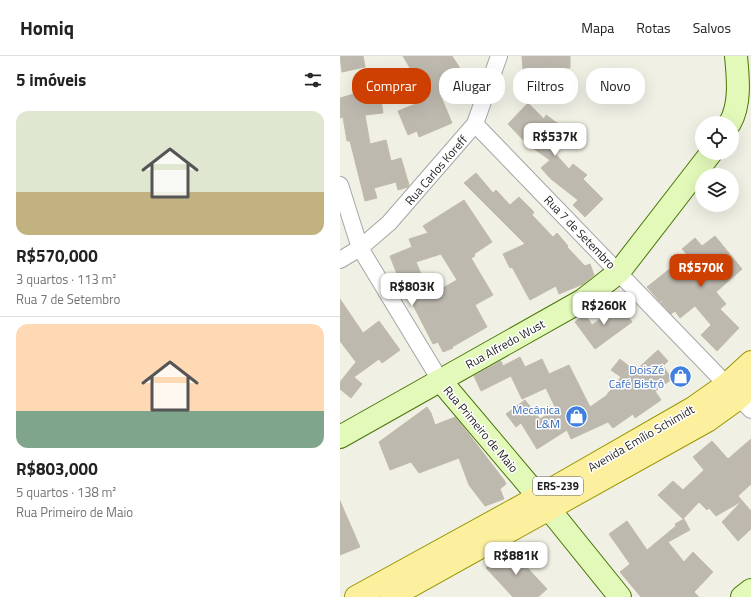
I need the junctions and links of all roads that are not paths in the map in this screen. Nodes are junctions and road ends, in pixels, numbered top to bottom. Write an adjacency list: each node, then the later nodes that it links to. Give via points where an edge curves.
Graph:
1 (499, 56): 4 (street, Rua Carlos Koreff)
2 (736, 56): 3 (street, via 737,99)
3 (733, 116)
4 (476, 124): 7 (street, Rua Carlos Koreff, via 389,223); 9 (street, Rua 7 de Setembro)
5 (706, 160): 9 (street, Rua Alfredo Wust)
6 (340, 185): 7 (street, Rua Primeiro de Maio)
7 (360, 248): 8 (street, Rua Carlos Koreff); 11 (street, Rua Primeiro de Maio)
8 (340, 260)
9 (619, 272): 11 (street, Rua Alfredo Wust, via 583,300); 12 (street, Rua 7 de Setembro)
10 (751, 362): 12 (main road, Avenida Emílio Schimidt / ERS-239)
11 (440, 380): 13 (street, Rua Alfredo Wust); 14 (street, Rua Primeiro de Maio)
12 (742, 395): 14 (main road, Avenida Emílio Schimidt / ERS-239, via 707,421)
13 (340, 437)
14 (543, 503): 16 (main road, Avenida Emílio Schimidt / ERS-239); 17 (main road, Avenida Emílio Schimidt / ERS-239); 18 (street, Rua Primeiro de Maio)
15 (751, 590): 19 (street)
16 (356, 597)
17 (391, 597)
18 (620, 597)
19 (742, 597)

